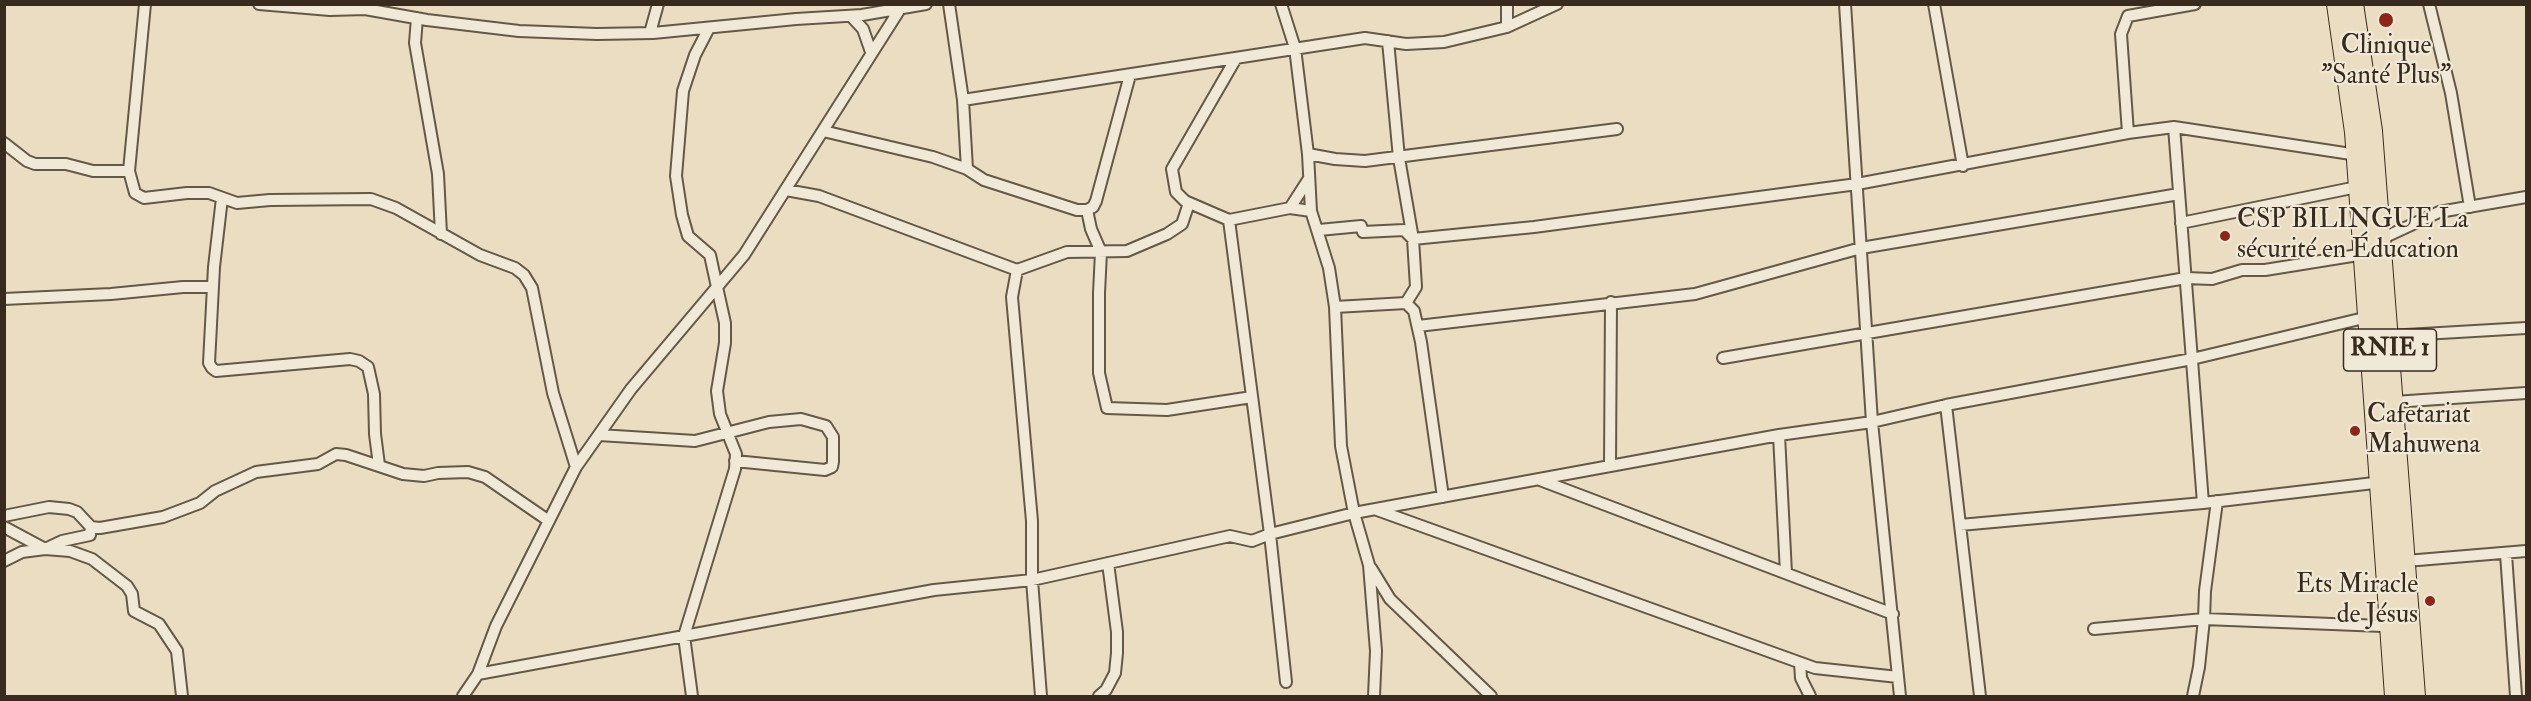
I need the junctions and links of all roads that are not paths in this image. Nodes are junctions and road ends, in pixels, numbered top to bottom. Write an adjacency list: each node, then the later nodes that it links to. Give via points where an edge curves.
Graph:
1 (145, 4): 38 (street)
2 (259, 4): 18 (street, via 365,9)
3 (658, 4): 21 (street)
4 (926, 4): 16 (street)
5 (949, 4): 27 (street)
6 (1281, 4): 23 (street)
7 (1507, 4): 19 (street)
8 (1557, 4): 19 (street)
9 (1845, 4): 40 (street)
10 (1934, 4): 36 (street)
11 (2195, 4): 31 (street, via 2128,16 2121,34)
12 (2330, 4): 34 (street)
13 (2337, 4): 133 (highway, RNIE 1, via 2352,95)
14 (2353, 4): 58 (highway, RNIE 1, via 2372,131)
15 (2429, 4): 47 (street, via 2451,93)
16 (900, 9): 17 (street); 24 (street)
17 (851, 16): 20 (street); 24 (street, via 863,30)
18 (417, 18): 21 (street, via 519,31); 51 (street, via 415,43 438,174)
19 (1507, 27): 22 (street, via 1444,42)
20 (709, 28): 21 (street); 65 (street, via 683,91 676,176 688,236 710,255)
21 (650, 33)
22 (1388, 41): 23 (street, via 1365,38); 35 (street)
23 (1295, 48): 25 (street); 33 (street)
24 (872, 52): 30 (street)
25 (1235, 60): 26 (street); 46 (street, via 1172,169 1176,192)
26 (1130, 75): 27 (street); 49 (street, via 1096,201)
27 (963, 100): 37 (street)
28 (2174, 127): 31 (street); 34 (street); 43 (street)
29 (1617, 129): 35 (street)
30 (823, 131): 37 (street); 42 (street)
31 (2128, 133): 36 (street)
32 (4, 143): 38 (street, via 35,164)
33 (1308, 154): 35 (street, via 1365,161); 39 (street)
34 (2351, 154): 41 (street)
35 (1399, 158): 57 (street)
36 (1963, 165): 40 (street)
37 (967, 169): 49 (street, via 984,180)
38 (129, 171): 45 (street, via 135,193 144,198 187,193 209,193)
39 (1308, 180): 48 (street); 50 (street)
40 (1857, 184): 57 (street); 59 (street)
41 (2352, 188): 54 (street); 61 (street)
42 (786, 190): 62 (street, via 819,196); 65 (street, via 744,255)
43 (2179, 194): 54 (street); 59 (street)
44 (2526, 197): 47 (street)
45 (222, 198): 53 (street, via 237,203 363,198 396,208); 64 (street)
46 (1189, 203): 52 (street); 60 (street, via 1182,224 1167,234 1127,251)
47 (2470, 207): 58 (street, via 2439,212)
48 (1290, 208): 50 (street); 52 (street)
49 (1087, 210): 60 (street)
50 (1311, 211): 55 (street)
51 (439, 213): 53 (street); 56 (street)
52 (1229, 220): 78 (street)
53 (422, 222): 56 (street)
54 (2181, 223): 63 (street)
55 (1319, 230): 57 (street, via 1361,226 1363,232 1404,230); 69 (street)
56 (441, 234): 88 (street, via 515,268 532,288 553,393)
57 (1413, 239): 68 (street, via 1416,287)
58 (2381, 239): 74 (highway, RNIE 1)
59 (1861, 248): 67 (street, via 1695,294); 73 (street)
60 (1101, 252): 62 (street, via 1067,252); 78 (street, via 1099,372 1107,408 1167,410)
61 (2358, 255): 63 (street, via 2242,270 2212,279); 70 (street)
62 (1017, 270): 110 (street, via 1012,297 1032,521)
63 (2186, 278): 73 (street); 76 (street)
64 (213, 287): 66 (street); 86 (street, via 209,363 216,371 350,359 368,367)
65 (717, 287): 82 (street, via 725,343 717,392); 83 (street)
66 (4, 299)
67 (1611, 302): 71 (street); 87 (street)
68 (1406, 303): 69 (street); 71 (street, via 1414,311)
69 (1335, 306): 95 (street, via 1341,446)
70 (2364, 318): 76 (street); 90 (street)
71 (1418, 326): 91 (street)
72 (2526, 328): 74 (street)
73 (1867, 333): 75 (street); 81 (street)
74 (2389, 336): 79 (highway, RNIE 1)
75 (1723, 358)
76 (2192, 359): 80 (street); 93 (street)
77 (2526, 393): 79 (street)
78 (1252, 397): 101 (street)
79 (2394, 402): 106 (highway, RNIE 1)
80 (1946, 405): 81 (street); 98 (street)
81 (1872, 422): 84 (street); 111 (street)
82 (726, 432): 83 (street, via 695,441); 85 (street, via 736,454); 85 (street, via 801,419 826,426 833,437 833,462 825,470)
83 (598, 435): 88 (street)
84 (1779, 435): 87 (street); 109 (street)
85 (735, 461): 115 (street)
86 (379, 465): 97 (street, via 403,474 468,472 485,477); 100 (street, via 336,454 318,464 256,472 186,510 163,517)
87 (1610, 466): 89 (street)
88 (576, 467): 97 (street)
89 (1540, 480): 91 (street); 109 (street)
90 (2374, 483): 92 (street); 113 (street)
91 (1443, 497): 94 (street)
92 (2217, 501): 93 (street); 112 (street)
93 (2203, 503): 98 (street)
94 (1376, 509): 95 (street); 116 (street)
95 (1354, 513): 101 (street); 108 (street)
96 (4, 516): 100 (street, via 49,507 69,509)
97 (549, 521): 117 (street, via 496,626)
98 (1960, 525): 130 (street)
99 (4, 527): 102 (street)
100 (91, 527): 102 (street, via 90,535)
101 (1270, 534): 107 (street, via 1252,541 1230,536); 119 (street)
102 (45, 549): 105 (street, via 22,552); 122 (street, via 70,551 92,559 127,586 134,611 159,624 177,651)
103 (2526, 551): 104 (street)
104 (2506, 554): 106 (street); 135 (street)
105 (4, 561)
106 (2406, 561): 134 (highway, RNIE 1)
107 (1108, 562): 110 (street); 121 (street, via 1117,653 1115,673)
108 (1369, 566): 120 (street, via 1376,651); 127 (street, via 1390,598)
109 (1786, 573): 111 (street)
110 (1032, 580): 115 (street, via 934,590); 125 (street)
111 (1893, 614): 118 (street)
112 (2204, 619): 113 (street); 114 (street); 131 (street)
113 (2383, 626): 132 (street)
114 (2094, 629)
115 (684, 636): 117 (street); 124 (street)
116 (1800, 663): 118 (street); 128 (street, via 1801,678)
117 (478, 674): 123 (street)
118 (1898, 677): 129 (street)
119 (1286, 682)
120 (1374, 691): 126 (street)
121 (1104, 694)
122 (182, 696)
123 (463, 696)
124 (692, 696)
125 (1041, 696)
126 (1380, 696)
127 (1491, 696)
128 (1810, 696)
129 (1900, 696)
130 (1980, 696)
131 (2193, 696)
132 (2388, 696)
133 (2395, 696)
134 (2415, 696)
135 (2516, 696)

